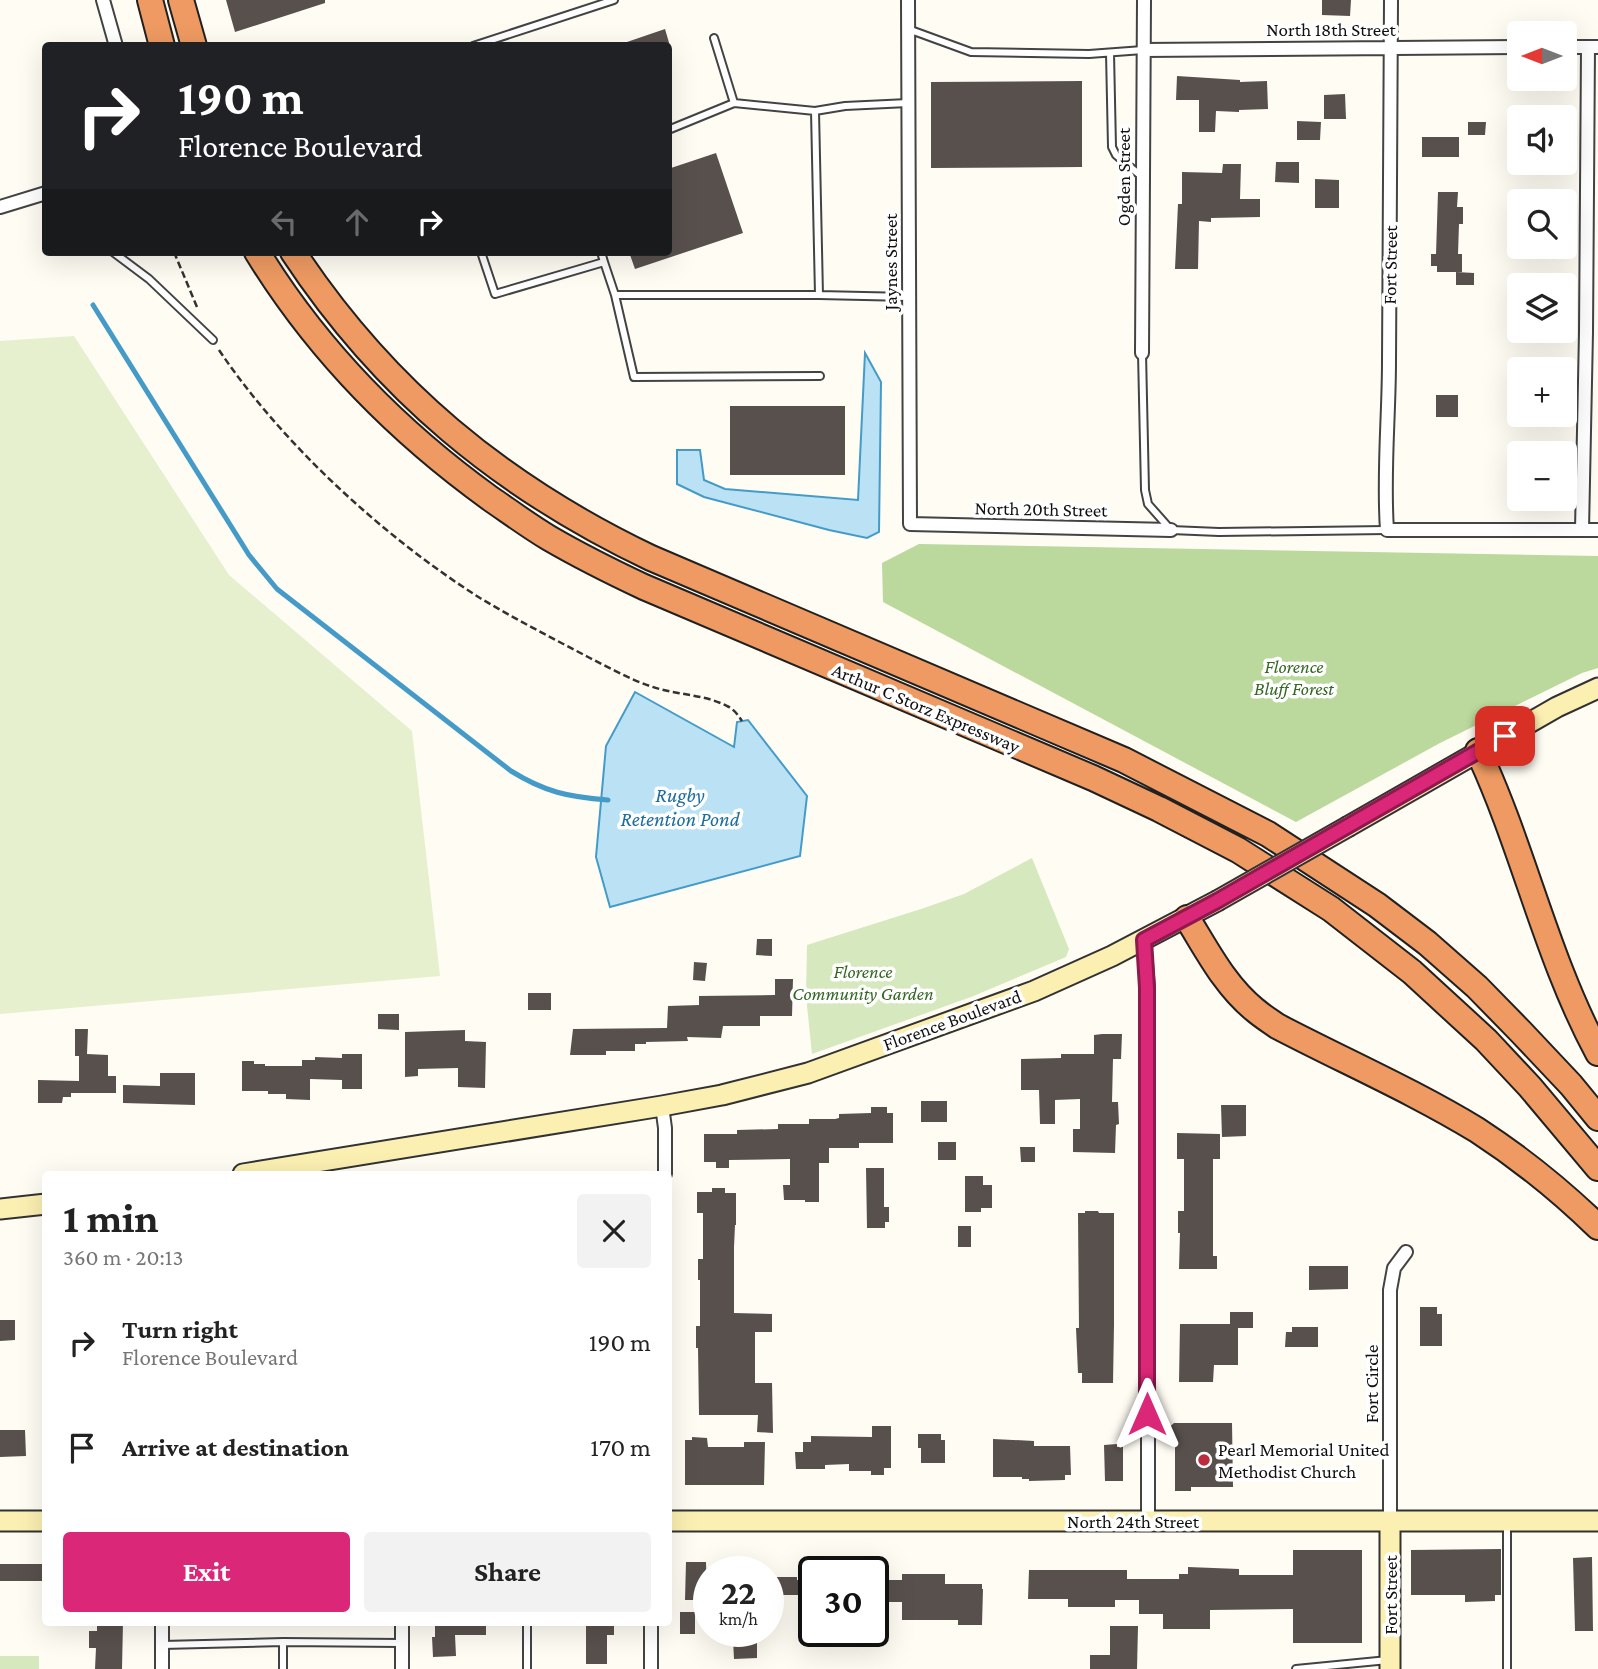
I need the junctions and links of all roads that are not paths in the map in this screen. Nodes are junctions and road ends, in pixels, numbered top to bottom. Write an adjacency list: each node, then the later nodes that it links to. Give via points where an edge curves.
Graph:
1 (103, 0): 10 (street)
2 (150, 0): 11 (highway)
3 (181, 0): 12 (highway)
4 (614, 0): 13 (lane)
5 (908, 0): 8 (street, Jaynes Street)
6 (1144, 0): 17 (street, Ogden Street)
7 (1391, 0): 14 (street, Fort Street)
8 (908, 29): 18 (lane, via 971,52); 20 (street, Jaynes Street)
9 (713, 38): 19 (lane)
10 (115, 42)
11 (161, 42)
12 (193, 42)
13 (485, 42)
14 (1391, 47): 15 (street, North 18th Street); 17 (street, North 18th Street); 40 (street, Fort Street)
15 (1507, 47)
16 (1593, 47): 41 (street)
17 (1143, 50): 18 (lane); 23 (street, Ogden Street)
18 (1110, 53): 23 (lane, via 1112,147)
19 (734, 103): 21 (lane); 22 (lane)
20 (908, 103): 21 (lane); 34 (street, Jaynes Street)
21 (815, 111): 33 (lane)
22 (672, 128)
23 (1142, 177): 36 (street, Ogden Street)
24 (42, 194): 25 (street)
25 (0, 207)
26 (118, 256): 35 (lane)
27 (259, 256): 50 (highway, Arthur C Storz Expressway, via 306,322 370,396 450,469 503,507 548,537 644,587 1093,778 1238,850 1331,909 1412,972 1486,1040)
28 (296, 256): 49 (highway, Arthur C Storz Expressway, via 391,376 481,456 542,499 651,558 1124,761 1268,834 1427,943 1521,1032)
29 (482, 256): 31 (lane, via 495,295)
30 (602, 256): 31 (lane)
31 (604, 262): 32 (lane)
32 (615, 295): 33 (lane); 37 (lane, via 634,377)
33 (819, 295): 34 (lane)
34 (909, 297): 38 (street, Jaynes Street)
35 (213, 340)
36 (1142, 353): 39 (lane, via 1145,490 1148,505)
37 (821, 376)
38 (910, 524): 39 (street, North 20th Street)
39 (1171, 530): 40 (lane)
40 (1387, 530): 41 (street)
41 (1582, 530): 42 (street)
42 (1598, 530)
43 (1598, 688): 44 (street, Florence Boulevard)
44 (1478, 751): 45 (street, Florence Boulevard, bridge); 47 (highway, via 1545,932)
45 (1186, 918): 46 (street, Florence Boulevard); 55 (highway, via 1234,990 1255,1011 1478,1131)
46 (1144, 940): 48 (street, Florence Boulevard, via 1034,990 808,1073); 57 (street)
47 (1598, 1053)
48 (662, 1107): 51 (street, Florence Boulevard); 52 (street)
49 (1598, 1118)
50 (1598, 1168)
51 (262, 1171)
52 (665, 1171)
53 (42, 1204): 54 (street)
54 (0, 1209)
55 (1598, 1227)
56 (1406, 1252): 61 (street, Fort Circle, via 1394,1268 1390,1290)
57 (1147, 1520): 60 (street, North 24th Street); 61 (street, North 24th Street)
58 (0, 1521): 59 (street)
59 (42, 1521)
60 (672, 1521)
61 (1390, 1521): 62 (street, North 24th Street); 71 (street, Fort Street)
62 (1507, 1521): 63 (street, North 24th Street); 78 (lane)
63 (1598, 1521)
64 (162, 1626): 70 (street)
65 (402, 1626): 69 (street)
66 (527, 1626): 75 (lane)
67 (651, 1626): 76 (street)
68 (283, 1642): 69 (lane); 70 (lane); 73 (lane)
69 (402, 1643): 74 (street)
70 (162, 1645): 72 (street)
71 (1390, 1664): 77 (lane, via 1361,1661)
72 (162, 1669)
73 (283, 1669)
74 (402, 1669)
75 (527, 1669)
76 (651, 1669)
77 (1296, 1669)
78 (1507, 1669)

